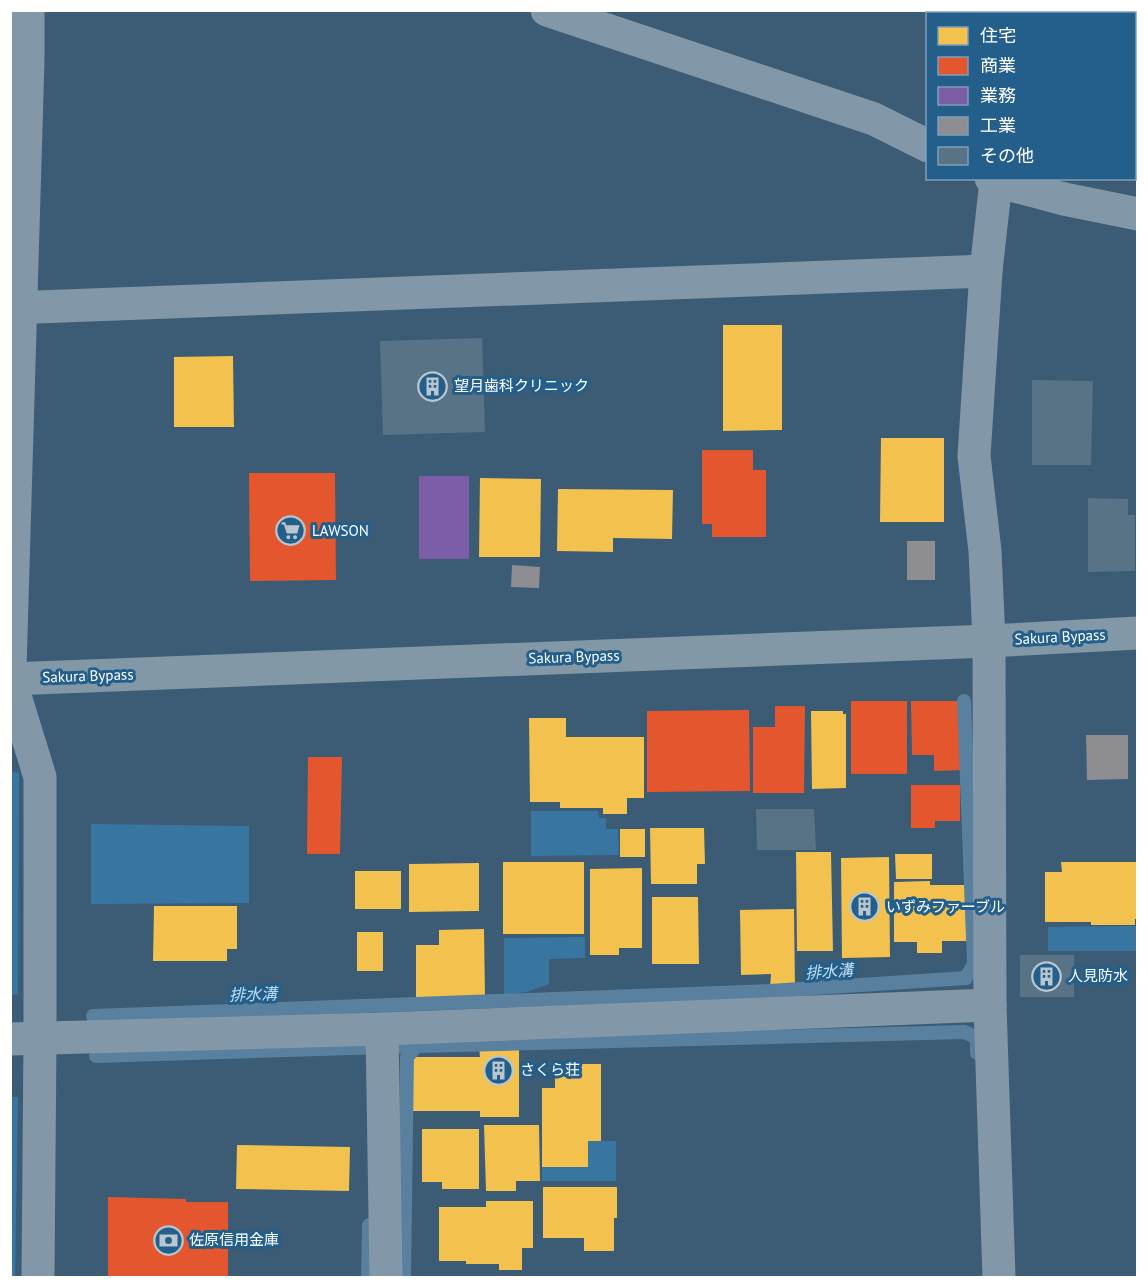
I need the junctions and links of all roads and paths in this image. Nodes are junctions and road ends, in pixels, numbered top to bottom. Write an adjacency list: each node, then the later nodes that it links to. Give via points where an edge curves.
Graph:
1 (28, 10): 3 (street)
2 (547, 10): 4 (street, via 874,119)
3 (19, 60): 8 (street)
4 (926, 145)
5 (994, 180): 6 (street); 7 (street)
6 (1137, 214)
7 (986, 271): 8 (street); 10 (street, via 974,456 985,550)
8 (15, 308): 11 (street)
9 (1137, 633): 10 (highway, Sakura Bypass)
10 (989, 641): 12 (highway, Sakura Bypass); 13 (street)
11 (10, 669)
12 (10, 680): 15 (street, via 40,777)
13 (990, 1005): 14 (street); 18 (street)
14 (382, 1029): 15 (street); 17 (street)
15 (25, 1040): 16 (street)
16 (38, 1278)
17 (386, 1278)
18 (999, 1278)

